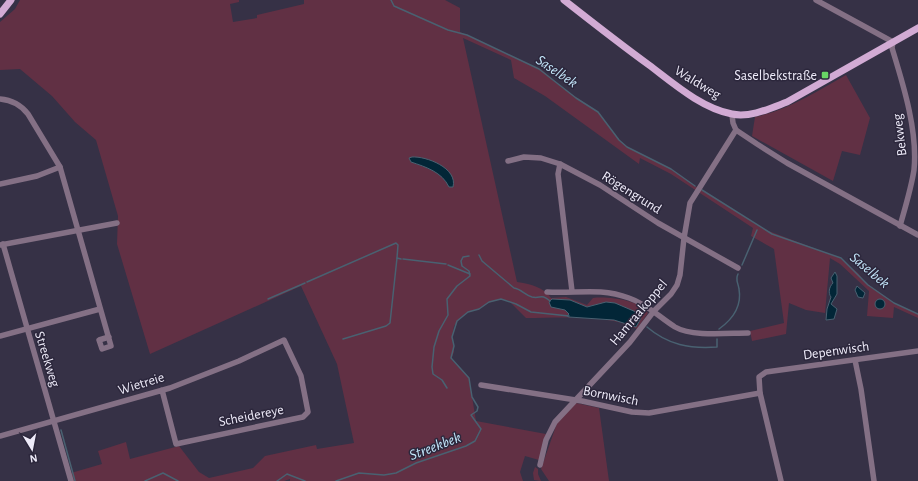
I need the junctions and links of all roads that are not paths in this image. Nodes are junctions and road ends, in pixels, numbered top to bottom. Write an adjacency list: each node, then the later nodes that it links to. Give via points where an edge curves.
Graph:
1 (11, 0): 4 (main road)
2 (564, 0): 8 (main road, Waldweg, via 677,86 710,107)
3 (816, 0): 6 (street)
4 (0, 14)
5 (918, 28): 6 (main road, Waldweg)
6 (892, 42): 8 (main road, Waldweg, via 787,102 768,110); 15 (street, Bekweg, via 915,144 913,174)
7 (0, 99): 12 (street, via 10,100 23,107)
8 (732, 114): 9 (street)
9 (736, 130): 15 (street, via 787,163); 18 (street, Hamraakoppel, via 690,203)
10 (508, 161): 11 (street, Rögengrund, via 524,157 541,158)
11 (560, 164): 18 (street, Rögengrund, via 600,185); 21 (street, via 558,174)
12 (60, 167): 13 (street); 16 (street)
13 (0, 184)
14 (117, 223): 16 (street)
15 (900, 226): 17 (street)
16 (77, 230): 19 (street); 23 (street)
17 (918, 235)
18 (684, 238): 20 (street, Rögengrund); 24 (street, Hamraakoppel, via 677,285)
19 (2, 245): 25 (street, Streekweg)
20 (738, 268)
21 (572, 291): 22 (street); 24 (street, via 601,291 629,298)
22 (547, 292)
23 (100, 309): 25 (street); 28 (street)
24 (654, 311): 26 (street, via 675,327 686,331); 35 (street, Hamraakoppel, via 630,342)
25 (27, 329): 27 (street); 36 (street, Streekweg)
26 (748, 333)
27 (0, 336)
28 (108, 337)
29 (284, 340): 33 (street, Wietreie, via 239,361); 33 (street, Scheidereye, via 301,376 308,412 303,417 176,444)
30 (918, 351): 31 (street, Depenwisch)
31 (855, 360): 34 (street, Depenwisch, via 766,372 759,377); 41 (street)
32 (481, 385): 35 (street, Bornwisch)
33 (162, 390): 36 (street, Wietreie)
34 (760, 393): 35 (street, Bornwisch, via 649,413); 40 (street)
35 (574, 400): 38 (street, Hamraakoppel, via 552,426)
36 (54, 421): 37 (street, Wietreie); 39 (street, Streekweg)
37 (0, 436)
38 (540, 465)
39 (71, 481)
40 (781, 481)
41 (874, 481)

